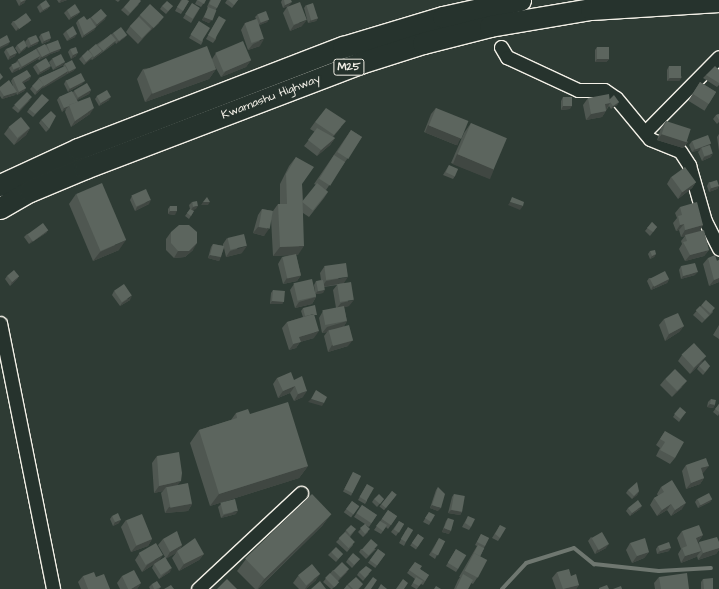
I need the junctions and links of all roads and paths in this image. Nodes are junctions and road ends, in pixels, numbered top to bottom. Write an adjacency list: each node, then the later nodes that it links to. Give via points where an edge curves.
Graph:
1 (520, 0): 6 (main road, Kwamashu Highway / M25, via 443,17 349,45)
2 (719, 1): 7 (main road, Kwamashu Highway / M25, via 591,9 490,26 423,43 360,63)
3 (501, 47): 5 (street, via 508,57 578,90 604,90 616,98)
4 (719, 57): 5 (street)
5 (645, 132): 10 (street, via 666,147 680,151 689,165 705,221)
6 (78, 149): 7 (main road); 8 (main road, Kwamashu Highway / M25)
7 (86, 168): 9 (main road, Kwamashu Highway / M25, via 30,191)
8 (0, 185)
9 (0, 208)
10 (719, 249)
11 (0, 323): 13 (street)
12 (301, 493): 14 (street)
13 (53, 589)
14 (198, 589)

